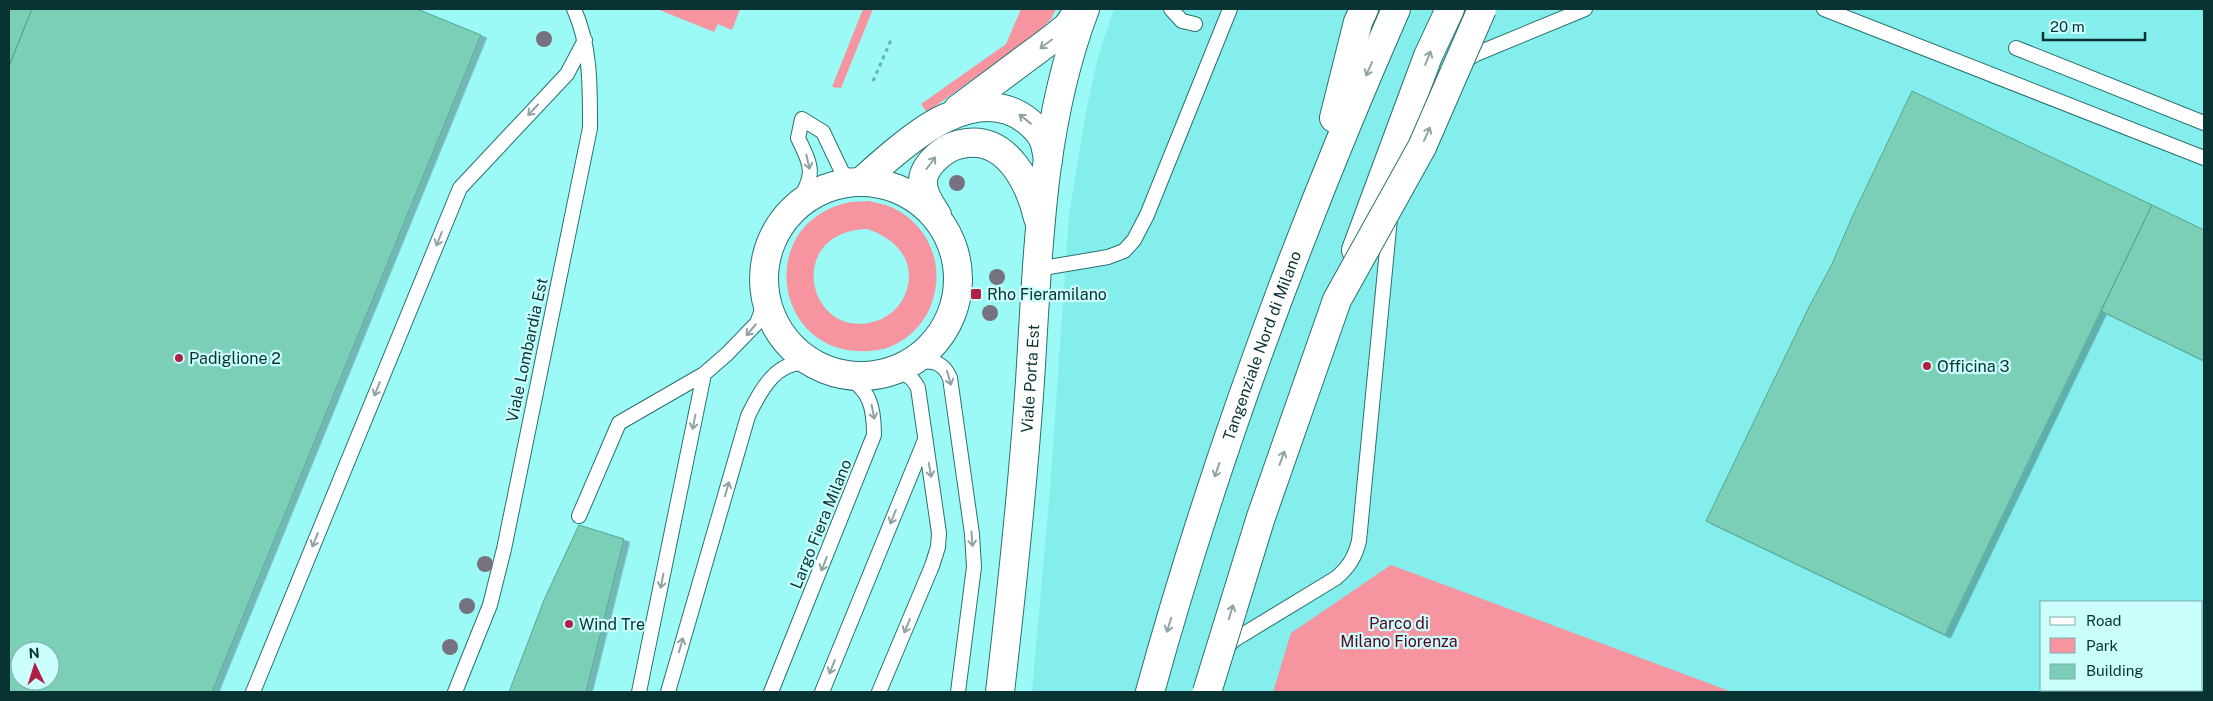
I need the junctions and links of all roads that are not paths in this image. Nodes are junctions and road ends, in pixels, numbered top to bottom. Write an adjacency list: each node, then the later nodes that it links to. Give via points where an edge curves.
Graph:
1 (574, 9): 13 (lane, Viale Lombardia Est)
2 (1080, 9): 15 (main road, one-way to 15, via 1052,39)
3 (1085, 9): 18 (main road, Viale Porta Est, via 1067,66)
4 (1171, 9): 12 (lane, via 1182,20)
5 (1230, 9): 24 (lane, via 1134,240 1124,251 1108,257)
6 (1364, 9): 21 (main road)
7 (1396, 9): 21 (main road, Tangenziale Nord di Milano, one-way to 21)
8 (1450, 9): 26 (main road, one-way to 8, bridge, via 1428,56)
9 (1482, 9): 26 (main road, one-way to 9, bridge, via 1422,147)
10 (1585, 9): 45 (lane, via 1476,54 1446,73 1416,114 1396,176 1356,552 1346,570 1336,578 1234,640 1212,663)
11 (1824, 9): 17 (lane)
12 (1196, 24)
13 (585, 40): 34 (lane, one-way to 34, via 567,74 460,188); 35 (lane, Viale Lombardia Est, via 590,128 504,549 490,605)
14 (2016, 48): 16 (lane)
15 (946, 117): 18 (main road, one-way to 15, via 1039,132 1012,110 986,106); 19 (main road)
16 (2204, 123)
17 (2204, 158)
18 (1048, 160): 23 (main road, Viale Porta Est)
19 (862, 181): 20 (main road, via 818,190); 20 (lane, one-way to 20, via 842,172 824,132 802,119 798,138 808,158 811,178); 22 (main road, via 882,183 901,190 922,203)
20 (798, 205): 25 (main road, via 778,227 766,254)
21 (1311, 210): 44 (main road, Tangenziale Nord di Milano, one-way to 44, via 1208,496)
22 (941, 223): 23 (main road, one-way to 23, via 927,200 923,178 933,160 943,151 973,142 993,146 1007,156 1030,192); 28 (main road, via 955,252 959,283 952,314 936,342)
23 (1040, 224): 24 (main road, Viale Porta Est)
24 (1037, 269): 43 (main road, Viale Porta Est, via 1018,536)
25 (763, 284): 27 (main road, via 769,314 786,342); 29 (lane, one-way to 29, via 762,310 757,323)
26 (1336, 300): 46 (main road, one-way to 26, bridge, via 1260,516)
27 (812, 364): 30 (main road); 37 (lane, one-way to 27, via 748,416 757,397 778,371 794,362)
28 (900, 368): 30 (main road, via 867,376); 31 (lane, via 918,388); 33 (lane, one-way to 33, via 936,362 943,365 950,378 974,567)
29 (704, 374): 32 (lane, via 619,423); 36 (lane, one-way to 36)
30 (844, 375): 38 (lane, Largo Fiera Milano, one-way to 38, via 856,382 872,404 874,435)
31 (925, 440): 39 (lane, one-way to 39); 40 (lane, one-way to 40, via 938,517 938,547)
32 (579, 516)
33 (960, 671): 41 (lane); 42 (lane)
34 (253, 692)
35 (455, 692)
36 (639, 692)
37 (668, 692)
38 (771, 692)
39 (822, 692)
40 (879, 692)
41 (952, 692)
42 (958, 692)
43 (1000, 692)
44 (1150, 692)
45 (1195, 692)
46 (1207, 692)

